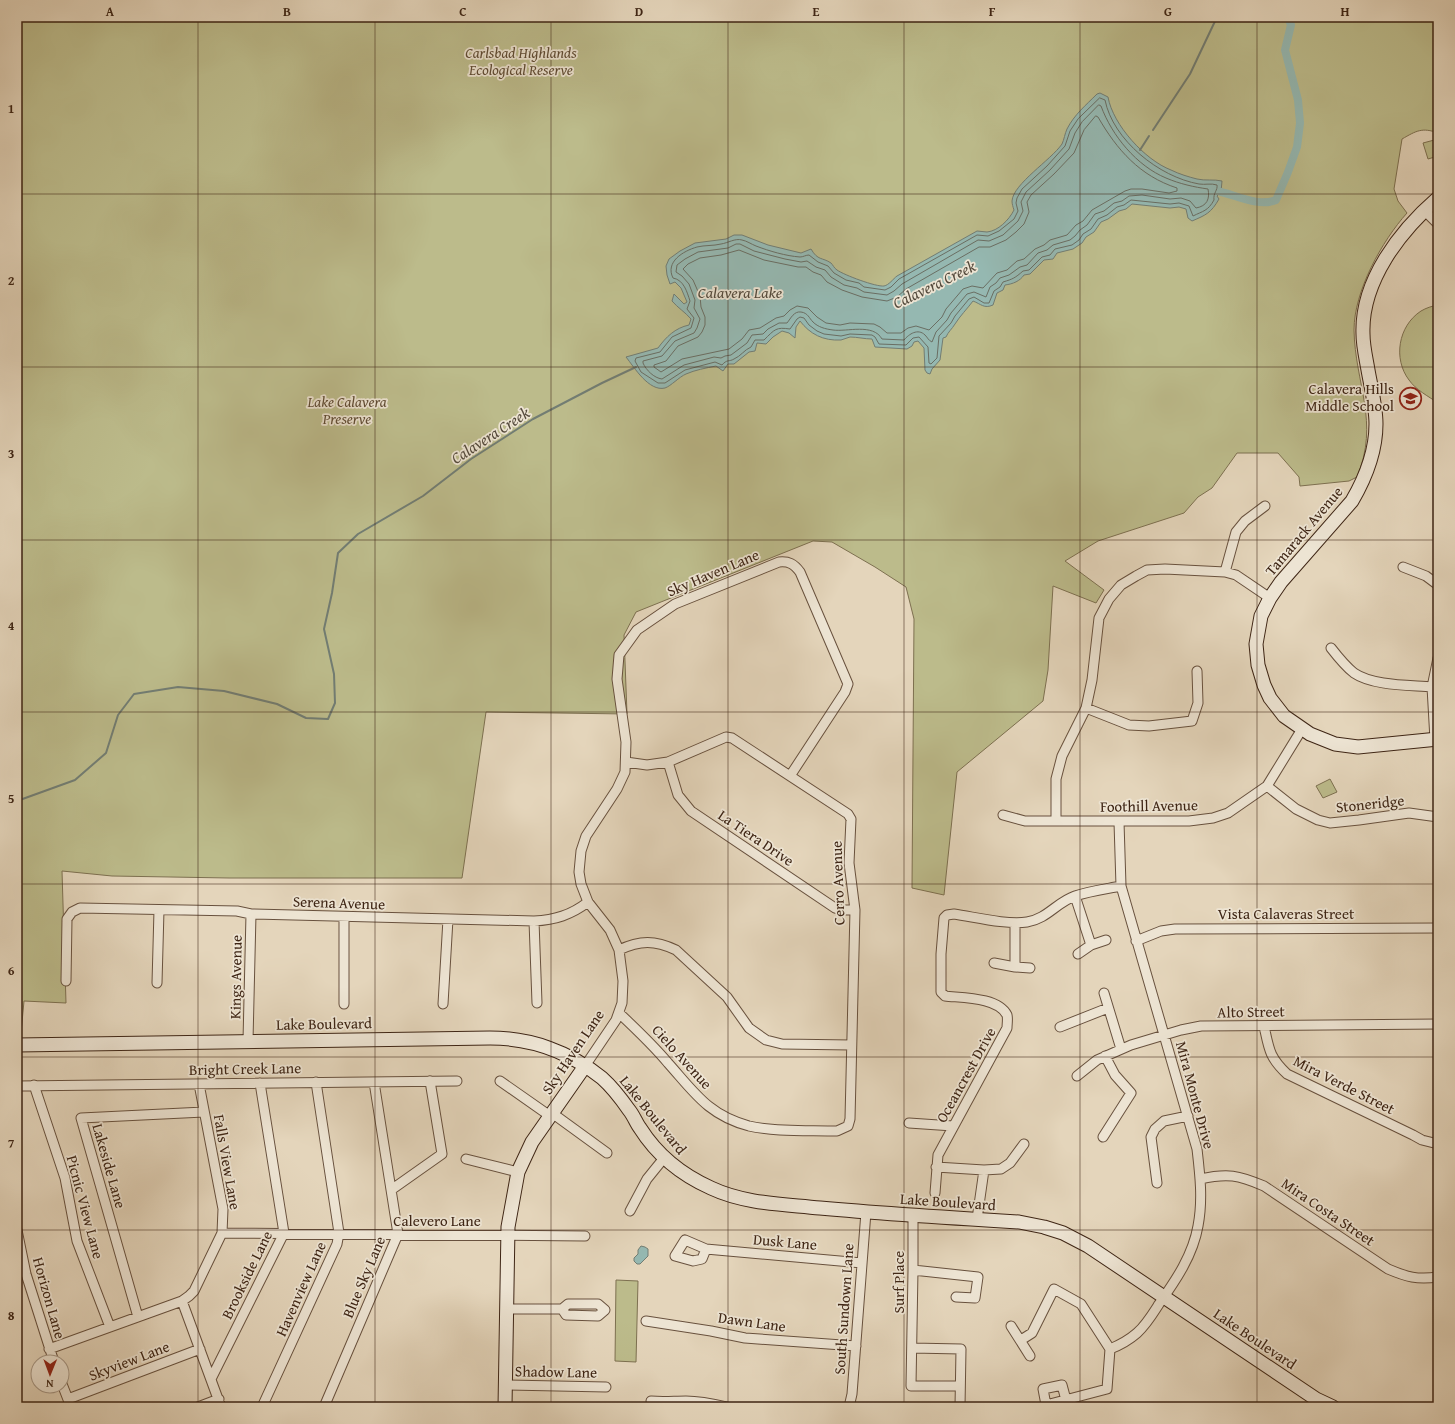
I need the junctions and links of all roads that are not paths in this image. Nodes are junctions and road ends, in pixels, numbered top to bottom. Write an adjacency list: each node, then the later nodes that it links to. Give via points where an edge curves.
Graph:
1 (1438, 198): 2 (main road, Tamarack Avenue)
2 (1424, 210): 3 (street); 8 (main road, Tamarack Avenue, via 1400,236 1384,261 1364,307 1362,334 1376,422 1371,462 1352,501)
3 (1438, 224)
4 (1265, 506): 6 (street, via 1245,520 1236,532)
5 (1402, 567): 7 (street, via 1426,576)
6 (1225, 572): 8 (street, via 1236,575); 13 (street, via 1147,570 1121,585 1109,598 1099,618)
7 (1438, 585)
8 (1270, 598): 14 (main road, Tamarack Avenue, via 1261,616 1256,644 1258,665 1270,698 1284,716)
9 (1331, 648): 12 (street, via 1341,662 1355,674 1379,683)
10 (1438, 658): 12 (street)
11 (1197, 671): 13 (street, via 1198,703 1192,721 1149,726 1129,725)
12 (1432, 687): 15 (street)
13 (1086, 708): 22 (street, via 1062,756 1056,779)
14 (1302, 729): 15 (main road, Tamarack Avenue, via 1335,744 1358,747); 19 (street, Foothill Avenue)
15 (1437, 740)
16 (626, 762): 17 (street, Cerro Avenue, via 647,765); 18 (street, Sky Haven Lane, via 626,742 617,679 619,655 638,630 675,604 779,562 786,562 795,565 800,572 848,684); 26 (street, Sky Haven Lane, via 625,772 617,790 586,836 580,851 578,872)
17 (668, 762): 18 (street, Cerro Avenue, via 726,737 732,738); 28 (street, La Tiera Drive, via 678,795 691,811 835,908)
18 (790, 776): 28 (street, Cerro Avenue, via 848,814 851,820 849,863)
19 (1267, 786): 21 (street, Stoneridge, via 1296,809 1330,823 1409,813); 23 (street, Foothill Avenue, via 1228,813 1213,818 1189,822)
20 (1003, 815): 22 (street, Foothill Avenue, via 1025,821)
21 (1438, 817)
22 (1056, 820): 23 (street, Foothill Avenue)
23 (1119, 822): 24 (street, Mira Monte Drive)
24 (1121, 886): 25 (street); 36 (street, Mira Monte Drive)
25 (1075, 896): 33 (street, via 1039,919); 37 (street)
26 (588, 902): 32 (street, Serena Avenue, via 560,918); 38 (street, Sky Haven Lane, via 610,930)
27 (159, 910): 29 (street, Serena Avenue); 43 (street, Serena Avenue, via 80,908 72,912 67,919); 44 (street)
28 (854, 910): 57 (street, Cerro Avenue)
29 (251, 914): 30 (street, Serena Avenue); 55 (street, Kings Avenue)
30 (344, 917): 31 (street, Serena Avenue); 47 (street)
31 (448, 919): 32 (street, Serena Avenue); 48 (street)
32 (534, 921): 46 (street)
33 (1014, 923): 41 (street); 75 (street, Oceancrest Drive, via 954,914 944,918 941,992 944,996 987,1001 1004,1010 1008,1016 1007,1028)
34 (1438, 928): 36 (street, Vista Calaveras Street, via 1175,929 1161,931)
35 (1106, 940): 37 (street)
36 (1136, 941): 54 (street, Mira Monte Drive)
37 (1091, 946): 39 (street)
38 (619, 950): 50 (street, Sky Haven Lane, via 623,981); 57 (street, via 630,944 652,942 676,950 727,997 749,1028 766,1040 782,1044)
39 (1078, 954)
40 (994, 962): 41 (street)
41 (1015, 967): 42 (street)
42 (1030, 968)
43 (66, 981)
44 (157, 982)
45 (1104, 993): 49 (street)
46 (537, 1003)
47 (344, 1004)
48 (443, 1004)
49 (1108, 1008): 53 (street); 58 (street)
50 (619, 1012): 60 (street, Sky Haven Lane); 76 (street, Cielo Avenue, via 663,1057 695,1095 730,1119 749,1126 766,1128 837,1131)
51 (1438, 1024): 52 (street, Alto Street)
52 (1264, 1026): 54 (street, Alto Street, via 1201,1026); 79 (street, Mira Verde Street, via 1271,1055 1287,1074 1422,1140)
53 (1060, 1027)
54 (1164, 1035): 58 (street, Alto Street); 73 (street, Mira Monte Drive)
55 (248, 1041): 56 (main road, Lake Boulevard); 60 (main road, Lake Boulevard, via 506,1038 541,1046)
56 (17, 1045)
57 (851, 1045): 76 (street, Cerro Avenue, via 850,1119)
58 (1121, 1049): 59 (street, Alto Street)
59 (1105, 1056): 61 (street, Alto Street); 77 (street, via 1115,1076 1131,1093)
60 (585, 1066): 72 (main road, Sky Haven Lane); 81 (main road, Lake Boulevard, via 603,1079)
61 (1077, 1076)
62 (430, 1081): 63 (street, Bright Creek Lane); 66 (street, Bright Creek Lane); 88 (street, via 442,1154)
63 (457, 1081)
64 (500, 1081): 72 (street)
65 (316, 1082): 66 (street, Bright Creek Lane); 67 (street, Bright Creek Lane); 97 (street, Havenview Lane)
66 (374, 1082): 88 (street, Blue Sky Lane)
67 (260, 1083): 68 (street, Bright Creek Lane); 96 (street, Brookside Lane)
68 (199, 1084): 70 (street, Bright Creek Lane); 71 (street, Falls View Lane)
69 (17, 1086): 70 (street, Bright Creek Lane)
70 (34, 1086): 113 (street, Picnic View Lane, via 64,1178 77,1241)
71 (204, 1112): 95 (street, Falls View Lane, via 222,1209); 110 (street, Lakeside Lane, via 81,1118)
72 (551, 1115): 80 (street); 85 (main road, Sky Haven Lane, via 532,1142)
73 (1188, 1116): 86 (street, Mira Monte Drive, via 1197,1149); 87 (street, via 1164,1121 1151,1136)
74 (909, 1123): 75 (street)
75 (953, 1126): 83 (street, Oceancrest Drive, via 938,1155)
76 (844, 1129)
77 (1103, 1137)
78 (1024, 1144): 84 (street, via 1010,1163 1001,1169)
79 (1438, 1144)
80 (606, 1154)
81 (664, 1158): 90 (street, via 647,1179); 91 (main road, Lake Boulevard, via 690,1178 731,1196 768,1203)
82 (466, 1159): 85 (street)
83 (936, 1167): 84 (street); 89 (street, Oceancrest Drive)
84 (984, 1170): 93 (street)
85 (518, 1172): 99 (main road, Sky Haven Lane)
86 (1200, 1179): 104 (street, Mira Costa Street, via 1213,1176 1242,1177 1264,1186 1388,1269 1408,1277); 106 (street, Mira Monte Drive, via 1201,1193 1195,1239 1187,1260)
87 (1157, 1183)
88 (391, 1190): 98 (street, Blue Sky Lane)
89 (935, 1193)
90 (630, 1211)
91 (866, 1212): 92 (main road, Lake Boulevard); 102 (street, South Sundown Lane)
92 (912, 1216): 93 (main road, Lake Boulevard); 103 (street, Surf Place)
93 (977, 1220): 106 (main road, Lake Boulevard, via 1019,1222 1063,1233 1088,1246)
94 (17, 1230): 118 (street, Horizon Lane, via 26,1274)
95 (222, 1233): 96 (street, Calevero Lane); 107 (street, Falls View Lane, via 194,1291)
96 (284, 1233): 97 (street, Calevero Lane); 123 (street, Brookside Lane)
97 (339, 1233): 98 (street, Calevero Lane); 132 (street, Havenview Lane, via 337,1244)
98 (398, 1234): 99 (street, Calevero Lane); 133 (street, Blue Sky Lane)
99 (508, 1235): 100 (street, Calevero Lane); 108 (main road, Sky Haven Lane)
100 (585, 1236)
101 (706, 1249): 102 (street, Dusk Lane)
102 (862, 1262): 116 (street, South Sundown Lane)
103 (913, 1270): 105 (street, via 978,1277 975,1298); 117 (street, Surf Place)
104 (1438, 1277)
105 (956, 1297)
106 (1164, 1297): 120 (street, Mira Monte Drive, via 1136,1334); 138 (main road, Lake Boulevard)
107 (182, 1301): 110 (street, Falls View Lane); 119 (street)
108 (507, 1309): 109 (street, via 562,1309 568,1304 598,1304); 124 (main road, Sky Haven Lane)
109 (605, 1310)
110 (138, 1317): 113 (street, Falls View Lane)
111 (646, 1320): 116 (street, Dawn Lane, via 746,1338)
112 (1011, 1326): 114 (street)
113 (110, 1327): 115 (street, Falls View Lane)
114 (1021, 1340): 120 (street, via 1032,1333 1054,1289 1081,1304); 122 (street)
115 (65, 1343): 118 (street, Horizon Lane)
116 (856, 1346): 136 (street, South Sundown Lane)
117 (912, 1348): 125 (street, via 961,1349); 125 (street, Surf Place, via 911,1386)
118 (49, 1349): 121 (street, Horizon Lane)
119 (200, 1349): 123 (street); 129 (street, Skyview Lane)
120 (1110, 1349): 128 (street, via 1107,1389)
121 (51, 1354)
122 (1030, 1356)
123 (211, 1379): 130 (street)
124 (506, 1385): 126 (street, Shadow Lane); 134 (main road, Sky Haven Lane)
125 (960, 1386): 137 (street)
126 (606, 1387)
127 (651, 1400): 135 (street, via 703,1402)
128 (1066, 1400)
129 (69, 1403)
130 (220, 1403): 131 (street)
131 (198, 1407)
132 (262, 1407)
133 (324, 1407)
134 (505, 1407)
135 (727, 1407)
136 (849, 1407)
137 (960, 1407)
138 (1331, 1407)

